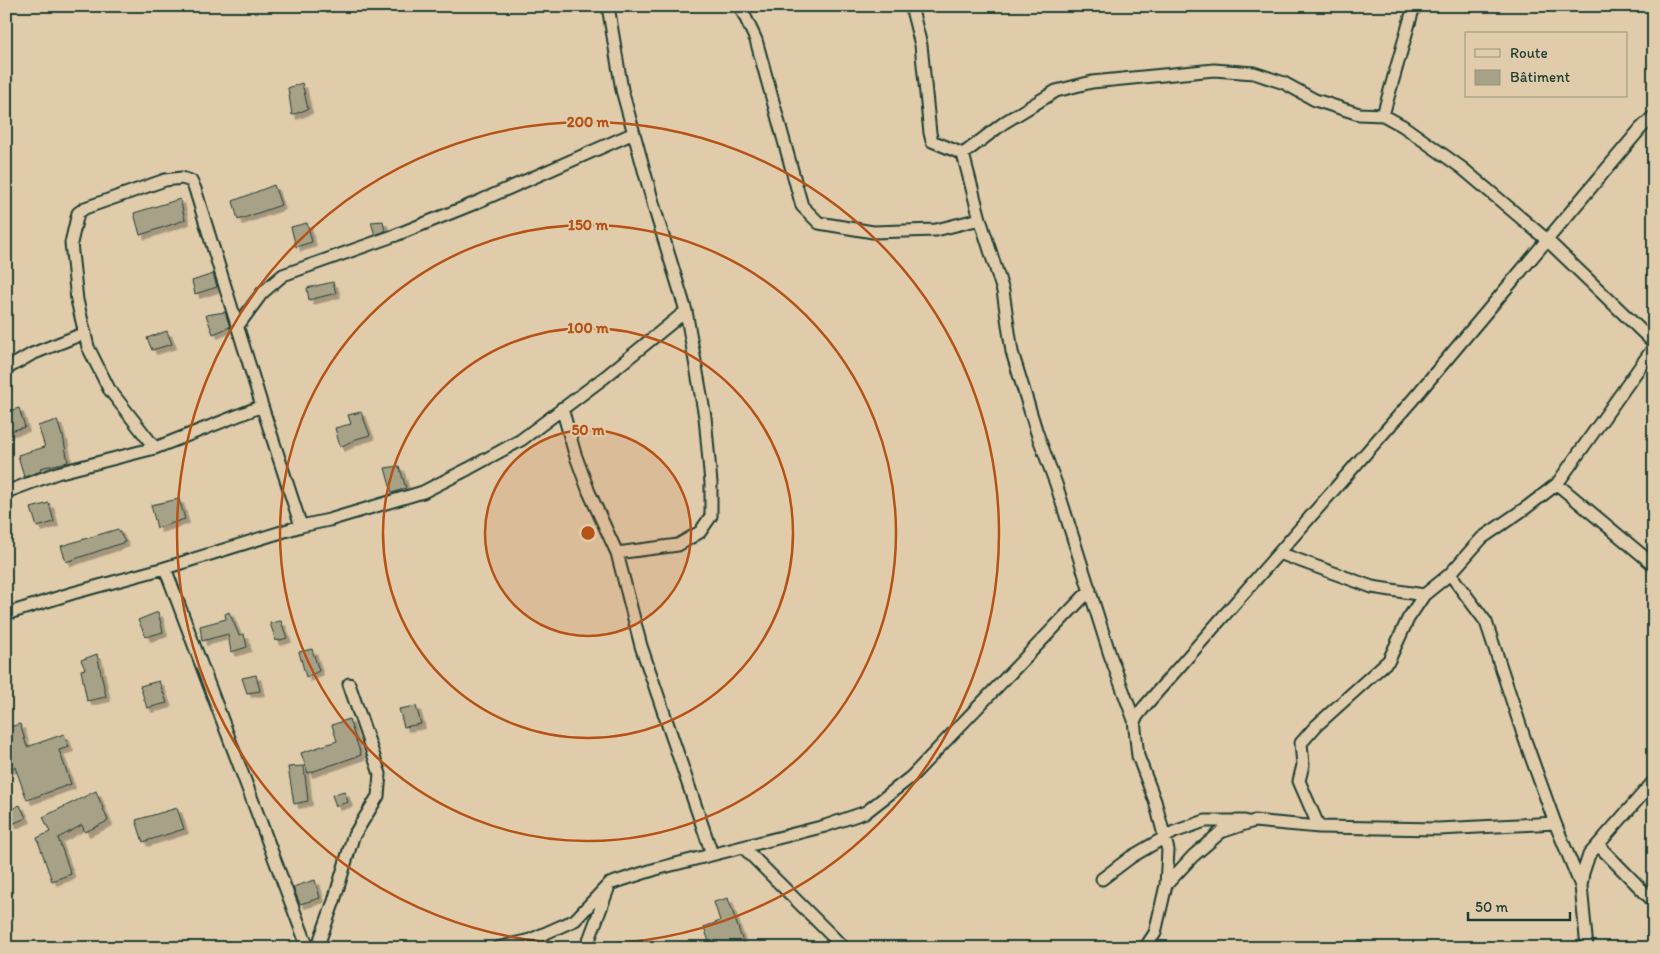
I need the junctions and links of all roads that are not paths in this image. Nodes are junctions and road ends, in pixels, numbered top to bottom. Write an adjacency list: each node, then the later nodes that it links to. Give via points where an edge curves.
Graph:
1 (608, 6): 7 (street, via 622,90)
2 (740, 6): 9 (street, via 756,40 802,206 819,223 873,232 936,230)
3 (910, 6): 8 (street, via 921,45 932,141)
4 (1414, 6): 5 (street)
5 (1383, 115): 8 (street, via 1359,114 1315,100 1284,83 1254,73 1214,70 1092,82 1056,91 1005,122); 10 (street, via 1404,126 1462,168)
6 (1654, 116): 10 (street)
7 (634, 133): 11 (street); 12 (street, via 396,235 283,275 262,293)
8 (963, 154): 9 (street)
9 (980, 219): 28 (street, via 1003,291 1012,352)
10 (1547, 240): 14 (street); 24 (street)
11 (686, 311): 18 (street); 23 (street, via 705,418 711,483 710,516 700,532 678,545)
12 (237, 327): 13 (street, via 195,189 191,181 182,178 165,180 78,213 71,244 77,300); 17 (street)
13 (85, 333): 16 (street, via 32,354); 19 (street, via 88,347 109,389)
14 (1654, 343)
15 (1654, 347): 20 (street)
16 (6, 369)
17 (262, 406): 19 (street); 22 (street)
18 (562, 408): 22 (street, via 521,440 423,492); 23 (street, via 589,492)
19 (154, 448): 21 (street, via 57,473)
20 (1557, 484): 25 (street); 27 (street, via 1482,538)
21 (6, 492)
22 (301, 526): 26 (street)
23 (617, 553): 40 (street, via 641,646)
24 (1279, 553): 29 (street, via 1372,587); 32 (street)
25 (1654, 565)
26 (165, 568): 30 (street); 46 (street)
27 (1450, 574): 29 (street); 35 (street, via 1486,622)
28 (1090, 590): 32 (street); 39 (street, via 911,776 866,812)
29 (1424, 595): 36 (street, via 1408,619 1389,660 1301,743 1303,765 1299,781)
30 (6, 614)
31 (350, 684): 47 (street, via 380,774 378,796 353,837)
32 (1134, 720): 37 (street, via 1138,756)
33 (1654, 781): 38 (street)
34 (1254, 821): 36 (street); 37 (street, via 1205,821); 43 (street, via 1221,832)
35 (1555, 823): 36 (street, via 1439,829); 44 (street)
36 (1320, 827)
37 (1165, 837): 41 (street); 43 (street, via 1168,850)
38 (1598, 845): 44 (street, via 1589,855); 45 (street)
39 (743, 847): 40 (street); 50 (street)
40 (712, 854): 42 (street)
41 (1102, 879)
42 (609, 884): 48 (street, via 575,920 530,940); 49 (street)
43 (1166, 885): 51 (street, via 1155,933)
44 (1581, 886): 52 (street)
45 (1654, 902)
46 (308, 948)
47 (317, 948)
48 (496, 948)
49 (586, 948)
50 (844, 948)
51 (1144, 948)
52 (1587, 948)

